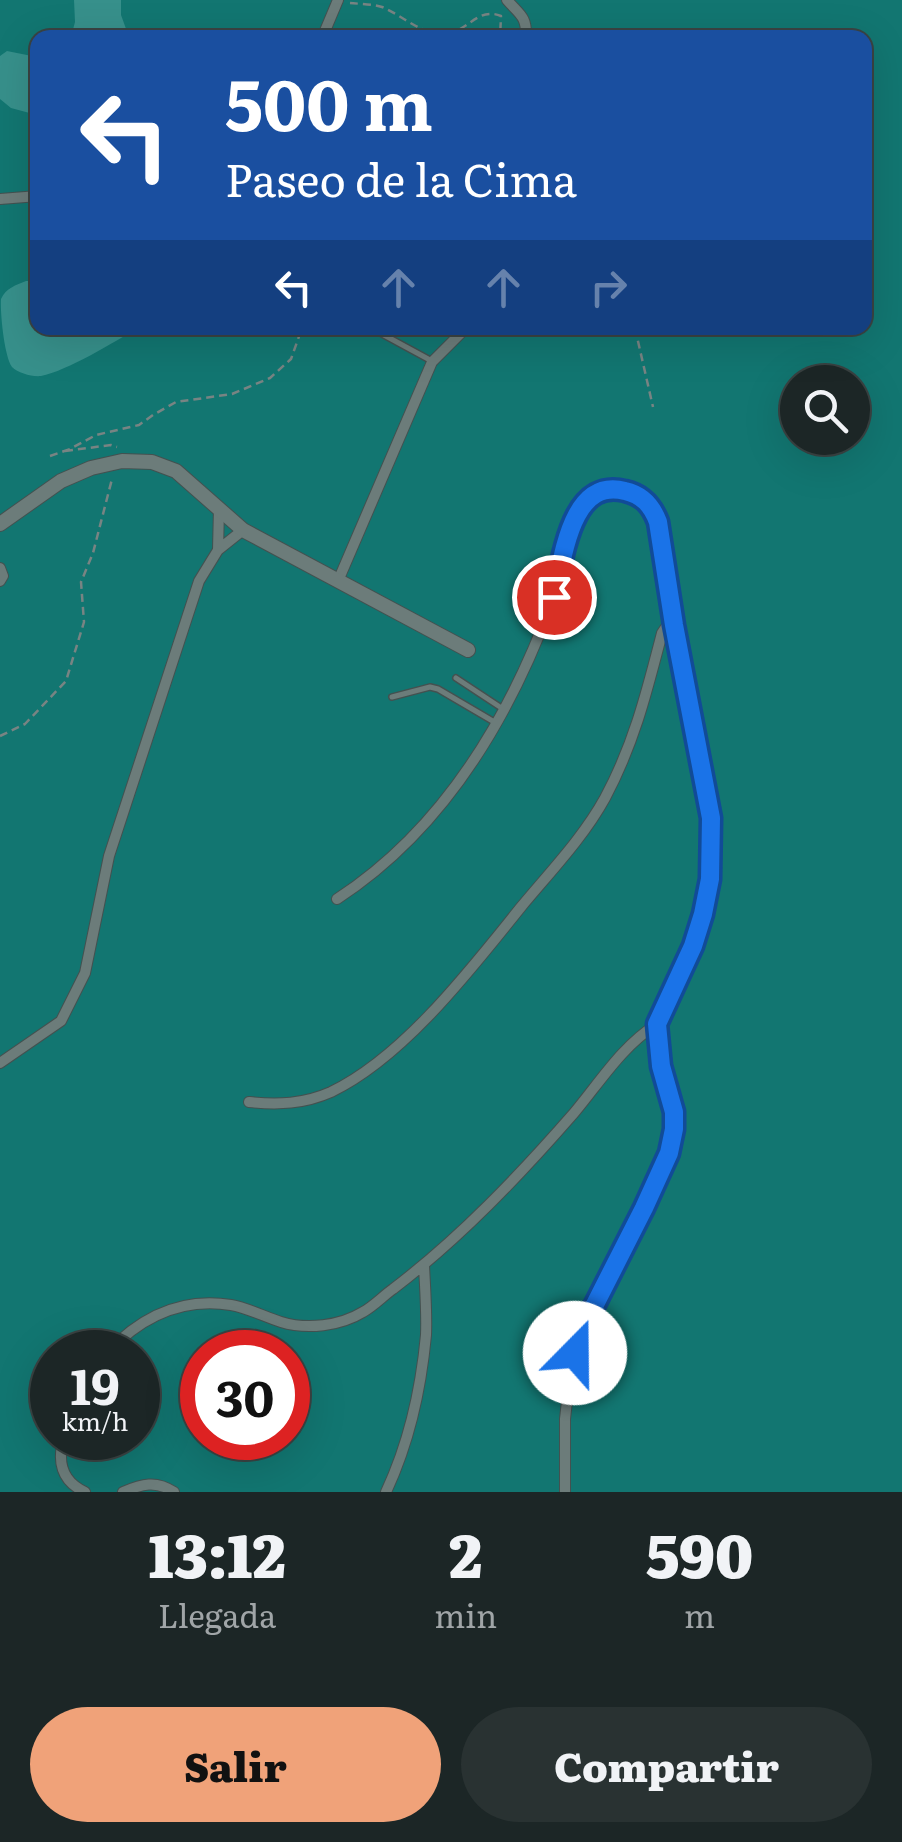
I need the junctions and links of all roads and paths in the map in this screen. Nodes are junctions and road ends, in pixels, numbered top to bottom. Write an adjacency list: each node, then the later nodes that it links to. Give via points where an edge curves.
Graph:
1 (338, 0): 3 (street); 4 (path, via 382,8)
2 (507, 0): 7 (street, via 522,14)
3 (325, 30)
4 (424, 30)
5 (455, 30): 6 (path, via 492,12 501,16)
6 (500, 30)
7 (526, 30)
8 (30, 197): 9 (street)
9 (0, 199)
10 (299, 335): 16 (path, via 290,359 270,378 232,394 176,402 139,426 96,435)
11 (381, 335): 14 (lane)
12 (459, 335): 14 (street)
13 (637, 335): 15 (path)
14 (432, 362): 25 (street)
15 (653, 407)
16 (65, 451): 17 (path); 18 (path, via 116,446)
17 (50, 456)
18 (118, 462): 19 (street, via 176,470); 20 (street, via 60,481); 32 (path, via 80,582 84,622 66,682 25,724)
19 (219, 508): 21 (street); 22 (street)
20 (0, 524)
21 (244, 530): 22 (street); 25 (street)
22 (218, 550): 35 (street, via 199,581 108,856 85,973 60,1021)
23 (0, 568): 24 (street)
24 (0, 581)
25 (338, 581): 27 (street)
26 (674, 625): 30 (street, via 652,508 630,492 606,490 587,499 572,525 531,656); 34 (street, via 712,846 703,914); 36 (street, via 662,633 637,728 604,799 437,1008 335,1090 284,1105)
27 (468, 650)
28 (456, 678): 30 (lane)
29 (392, 697): 31 (lane, via 430,686)
30 (503, 709): 31 (street)
31 (496, 723): 33 (street, via 469,770 414,836)
32 (0, 736)
33 (337, 900)
34 (657, 1024): 37 (street, via 620,1055 530,1162); 45 (street, via 674,1129 661,1173 579,1341 568,1383)
35 (0, 1063)
36 (249, 1102)
37 (424, 1265): 38 (street, via 341,1322 288,1324 203,1303 174,1307); 44 (street, via 422,1363 408,1439)
38 (131, 1330)
39 (61, 1460): 41 (street, via 67,1480)
40 (136, 1489): 42 (street); 43 (street, via 156,1483)
41 (84, 1492)
42 (124, 1492)
43 (174, 1492)
44 (386, 1492)
45 (565, 1492)

